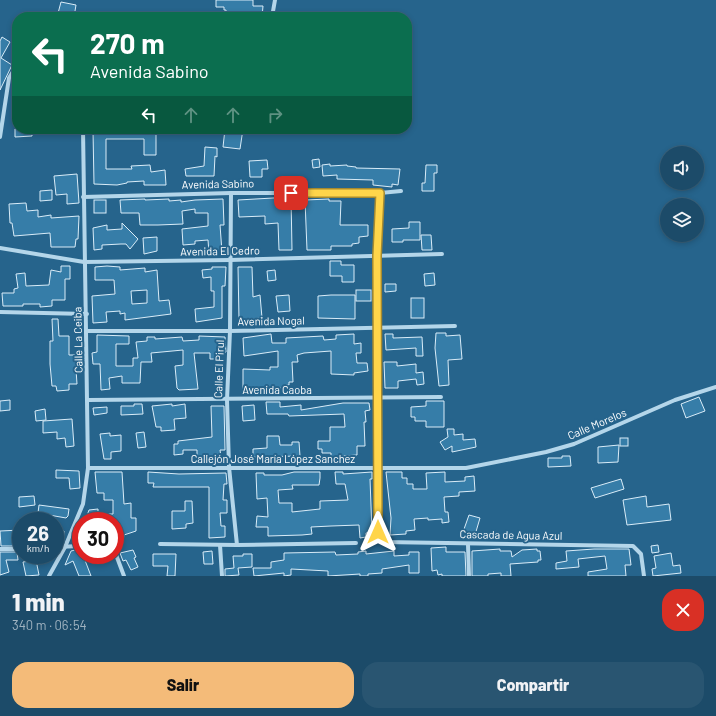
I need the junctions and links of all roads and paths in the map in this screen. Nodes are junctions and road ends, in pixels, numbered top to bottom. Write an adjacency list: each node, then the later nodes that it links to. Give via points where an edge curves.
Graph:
1 (275, 0): 2 (street)
2 (273, 12)
3 (12, 73): 5 (street, via 9,78)
4 (83, 134): 9 (street, Calle La Ceiba)
5 (0, 137)
6 (401, 191): 8 (street, Avenida Sabino)
7 (231, 193): 8 (street, Avenida Sabino); 9 (street, Avenida Sabino); 13 (street, Calle El Pirul)
8 (380, 193): 12 (street)
9 (84, 197): 14 (street, Calle La Ceiba)
10 (0, 248): 14 (street, Avenida El Cedro)
11 (442, 254): 12 (street, Avenida El Cedro)
12 (377, 256): 13 (street, Avenida El Cedro); 18 (street)
13 (230, 260): 14 (street, Avenida El Cedro); 20 (street, Calle El Pirul)
14 (84, 262): 16 (street, Calle La Ceiba)
15 (0, 312): 16 (street)
16 (87, 314): 19 (street, Calle La Ceiba)
17 (455, 326): 18 (street, Avenida Nogal)
18 (378, 328): 20 (street, Avenida Nogal); 23 (street)
19 (88, 331): 20 (street, Avenida Nogal); 24 (street, Calle La Ceiba)
20 (230, 331): 25 (street, Calle El Pirul)
21 (716, 387): 26 (street, Calle Morelos, via 675,400 574,444)
22 (441, 397): 23 (street, Avenida Caoba)
23 (378, 399): 25 (street, Avenida Caoba); 29 (street)
24 (88, 400): 25 (street, Avenida Caoba); 28 (street, Calle La Ceiba)
25 (227, 400): 27 (street, Calle El Pirul)
26 (482, 466): 29 (street, Callejón José María López Sanchez)
27 (229, 467): 28 (street, Callejón José María López Sanchez); 29 (street, Callejón José María López Sanchez); 33 (street, Calle El Pirul)
28 (88, 468): 35 (street, Calle La Ceiba, via 83,504)
29 (377, 469): 32 (street, Cascada de Agua Azul, via 378,537 383,542)
30 (356, 543): 33 (street)
31 (160, 544): 34 (street)
32 (468, 544): 43 (street); 44 (street, Cascada de Agua Azul, via 633,546 641,554)
33 (237, 545): 34 (street)
34 (220, 546): 42 (street)
35 (65, 547): 36 (street); 40 (street, Calle La Ceiba)
36 (72, 547)
37 (12, 549): 38 (street)
38 (0, 550)
39 (120, 564): 41 (street)
40 (49, 576)
41 (124, 576)
42 (222, 576)
43 (469, 576)
44 (644, 576)

